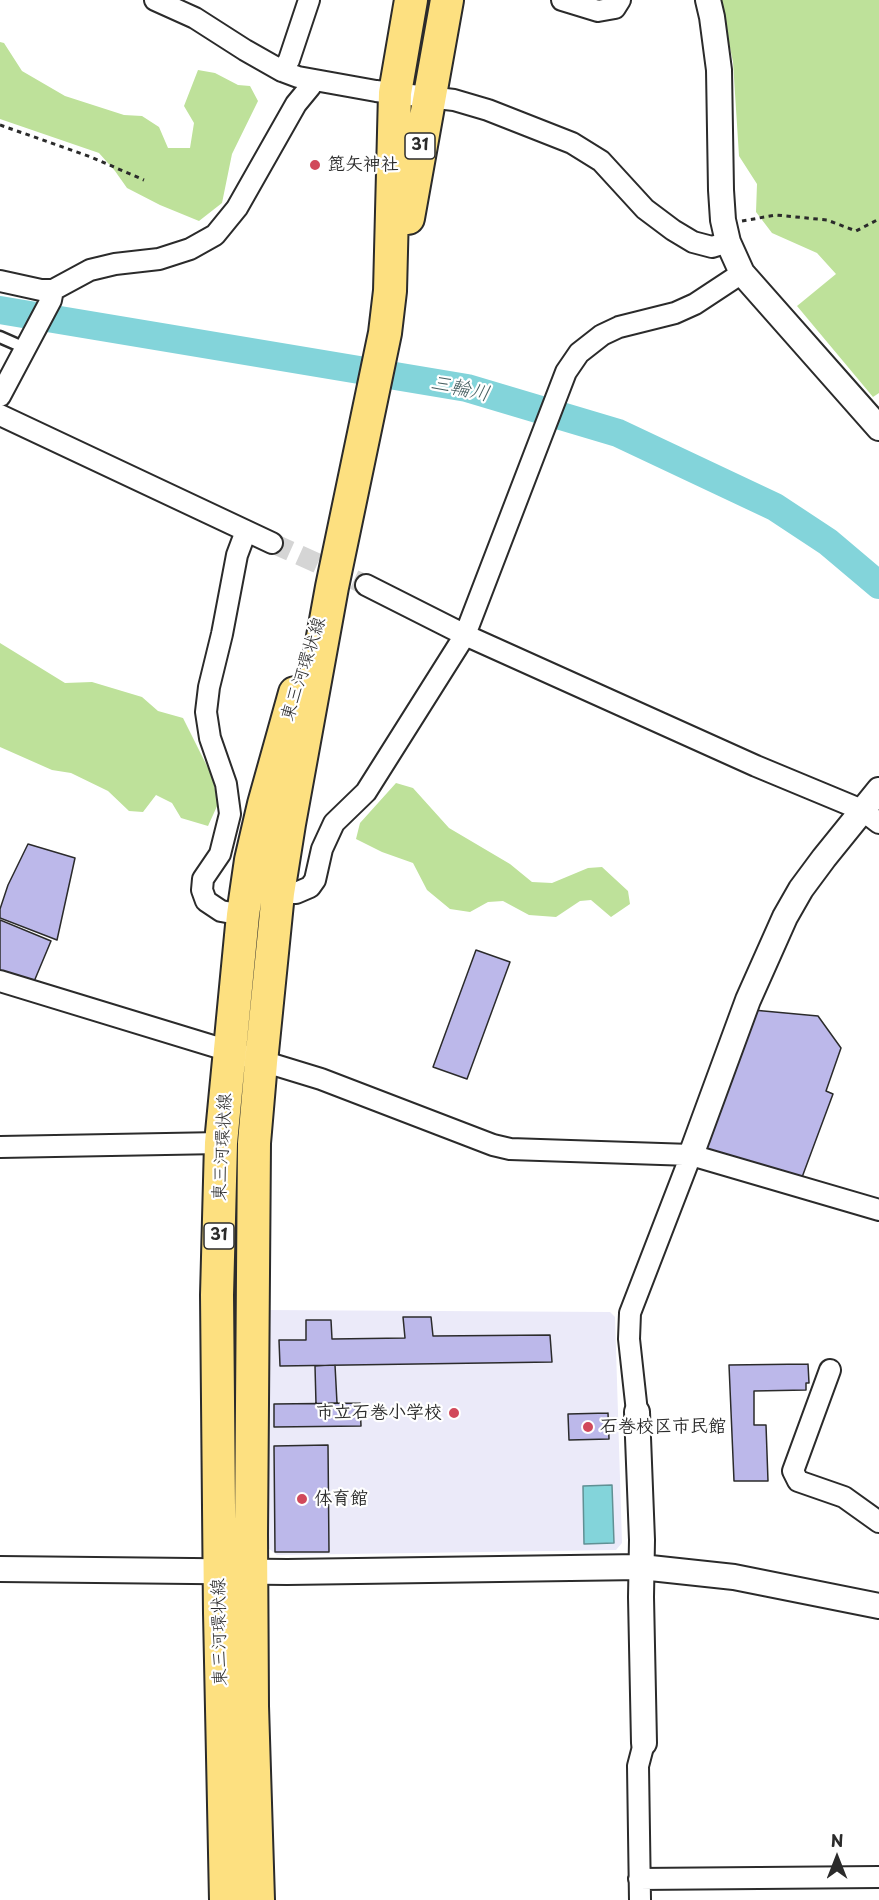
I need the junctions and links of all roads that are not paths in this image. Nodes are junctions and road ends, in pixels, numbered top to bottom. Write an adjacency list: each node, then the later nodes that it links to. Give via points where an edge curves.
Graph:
1 (155, 0): 8 (street, via 195,18)
2 (309, 0): 8 (street)
3 (411, 0): 10 (main road, 東三河環状線 / 31)
4 (447, 0): 11 (main road, 東三河環状線 / 31)
5 (562, 0): 6 (street, via 598,11 615,8)
6 (620, 0)
7 (708, 0): 12 (street, via 719,70 721,190)
8 (282, 71): 9 (street)
9 (313, 80): 10 (street); 16 (street, via 237,208 215,235 190,249 159,259 90,270)
10 (395, 93): 11 (street); 15 (main road, 東三河環状線 / 31)
11 (429, 97): 12 (street, via 488,110 572,143 601,161 645,209 674,230 693,242 712,247); 15 (main road, 東三河環状線 / 31, via 402,254)
12 (728, 243): 13 (street)
13 (742, 273): 21 (street); 26 (street, via 695,304 619,327 579,353 566,372)
14 (0, 281): 16 (street)
15 (390, 291): 25 (main road, 東三河環状線 / 31, via 372,404)
16 (52, 295): 18 (street)
17 (0, 337): 18 (lane)
18 (28, 343): 19 (street)
19 (0, 396)
20 (0, 415): 22 (street)
21 (879, 428)
22 (246, 531): 23 (street); 30 (street, via 237,555 206,712 230,814 220,854 203,879 202,890 206,901 221,911)
23 (272, 543)
24 (366, 585): 26 (street)
25 (332, 587): 29 (main road, 東三河環状線 / 31); 30 (main road, 東三河環状線 / 31, via 281,739 251,860)
26 (465, 635): 28 (street); 29 (street, via 366,792 334,823 310,887 296,893)
27 (879, 790): 28 (street)
28 (870, 816): 36 (street, via 801,889 785,917 748,1000)
29 (278, 893): 33 (main road, 東三河環状線 / 31)
30 (243, 915): 32 (main road, 東三河環状線 / 31)
31 (0, 981): 32 (street)
32 (229, 1051): 33 (street); 34 (main road, 東三河環状線 / 31)
33 (261, 1062): 36 (street, via 321,1079 510,1149); 44 (main road, 東三河環状線 / 31, via 252,1281)
34 (221, 1143): 35 (street); 43 (main road, 東三河環状線 / 31, via 217,1295)
35 (0, 1147)
36 (691, 1155): 37 (street); 39 (street, via 630,1313)
37 (879, 1210)
38 (830, 1370): 40 (street, via 792,1471 798,1481 844,1497)
39 (637, 1412): 41 (street)
40 (879, 1522)
41 (641, 1567): 44 (street); 45 (street, via 734,1577); 46 (street)
42 (0, 1569): 43 (street)
43 (219, 1571): 44 (street); 49 (main road, 東三河環状線 / 31)
44 (252, 1571): 50 (main road, 東三河環状線 / 31)
45 (878, 1603)
46 (644, 1743): 48 (street, via 638,1766)
47 (879, 1876): 48 (street)
48 (639, 1879): 51 (street)
49 (226, 1900)
50 (258, 1900)
51 (640, 1900)

